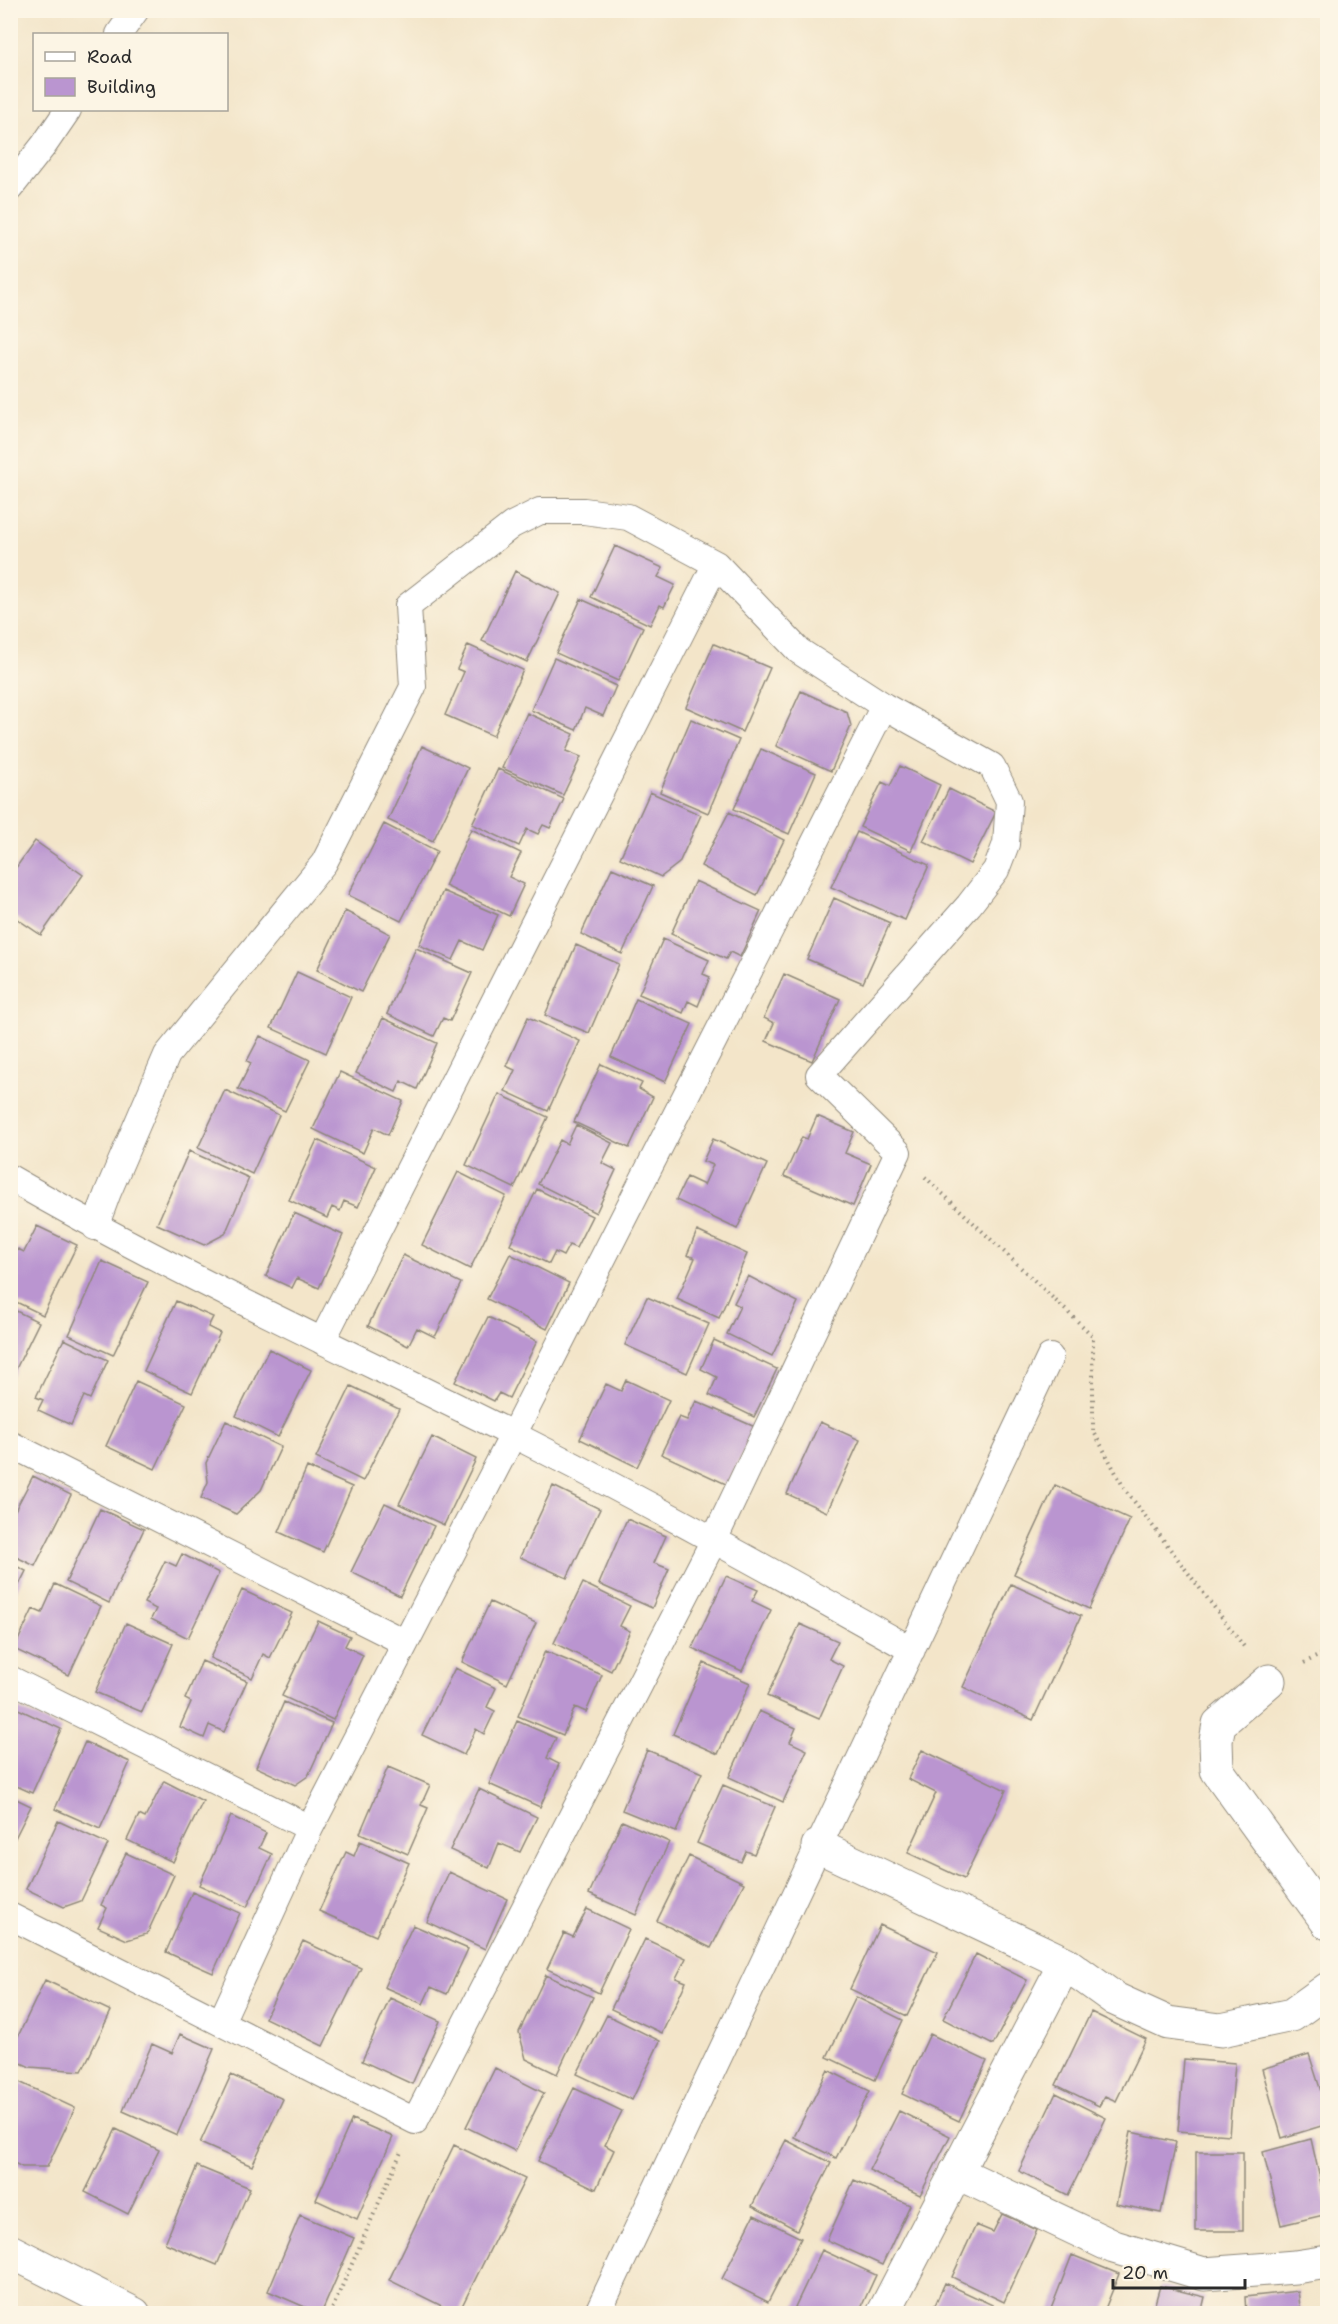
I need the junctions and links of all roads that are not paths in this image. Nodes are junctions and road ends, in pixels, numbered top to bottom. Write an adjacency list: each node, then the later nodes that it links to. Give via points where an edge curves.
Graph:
1 (136, 10): 2 (lane)
2 (120, 33)
3 (67, 111): 4 (lane)
4 (10, 188)
5 (716, 564): 6 (lane, via 799,651); 8 (lane, via 628,517 540,511 512,525 408,606 413,687 324,863 167,1055); 9 (lane)
6 (884, 706): 11 (lane); 13 (lane, via 992,766 1010,801 1006,844 996,870 969,905 819,1075 898,1152)
7 (10, 1178): 8 (lane)
8 (96, 1227): 9 (lane)
9 (322, 1341): 11 (lane)
10 (1050, 1358): 15 (lane)
11 (513, 1435): 13 (lane); 14 (lane)
12 (10, 1444): 14 (lane)
13 (714, 1540): 15 (lane); 24 (lane, via 415,2121)
14 (404, 1642): 18 (lane)
15 (912, 1650): 19 (lane)
16 (10, 1678): 18 (lane)
17 (1269, 1681): 21 (street, via 1219,1724 1217,1770)
18 (310, 1828): 24 (lane)
19 (818, 1846): 22 (street); 29 (lane)
20 (10, 1916): 24 (lane)
21 (1328, 1923)
22 (1065, 1963): 23 (street, via 1115,1999 1168,2023 1221,2030 1292,2015); 25 (street)
23 (1328, 1989)
24 (221, 2022)
25 (956, 2172): 27 (street, via 1114,2247 1204,2274); 30 (street)
26 (10, 2251): 28 (street)
27 (1328, 2262)
28 (134, 2313)
29 (597, 2313)
30 (884, 2313)

